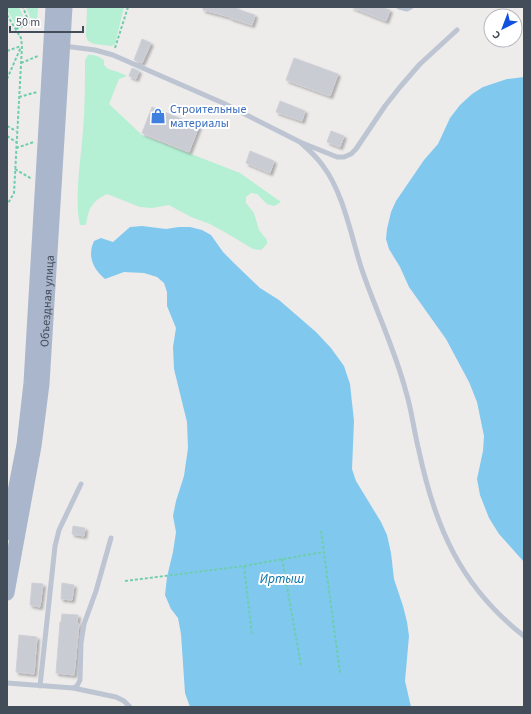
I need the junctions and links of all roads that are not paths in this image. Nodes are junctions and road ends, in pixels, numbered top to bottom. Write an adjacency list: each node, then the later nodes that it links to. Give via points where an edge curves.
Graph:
1 (53, 7): 9 (main road, Объездная улица, via 31,383 24,445)
2 (64, 7): 6 (main road, Объездная улица)
3 (399, 7): 4 (lane)
4 (411, 7)
5 (457, 30): 7 (lane, via 420,64 400,87 351,154 337,156)
6 (62, 46): 7 (lane, via 113,55 223,103); 11 (main road, Объездная улица, via 42,390)
7 (300, 142): 12 (lane, via 323,165 336,187 370,292 400,368 433,506 444,536 477,590)
8 (81, 484): 14 (lane, via 54,546)
9 (7, 533)
10 (111, 538): 15 (lane, via 84,624 80,680)
11 (7, 593)
12 (524, 636)
13 (7, 683): 14 (lane)
14 (40, 686): 15 (lane)
15 (73, 688): 16 (lane, via 116,697)
16 (130, 707)

